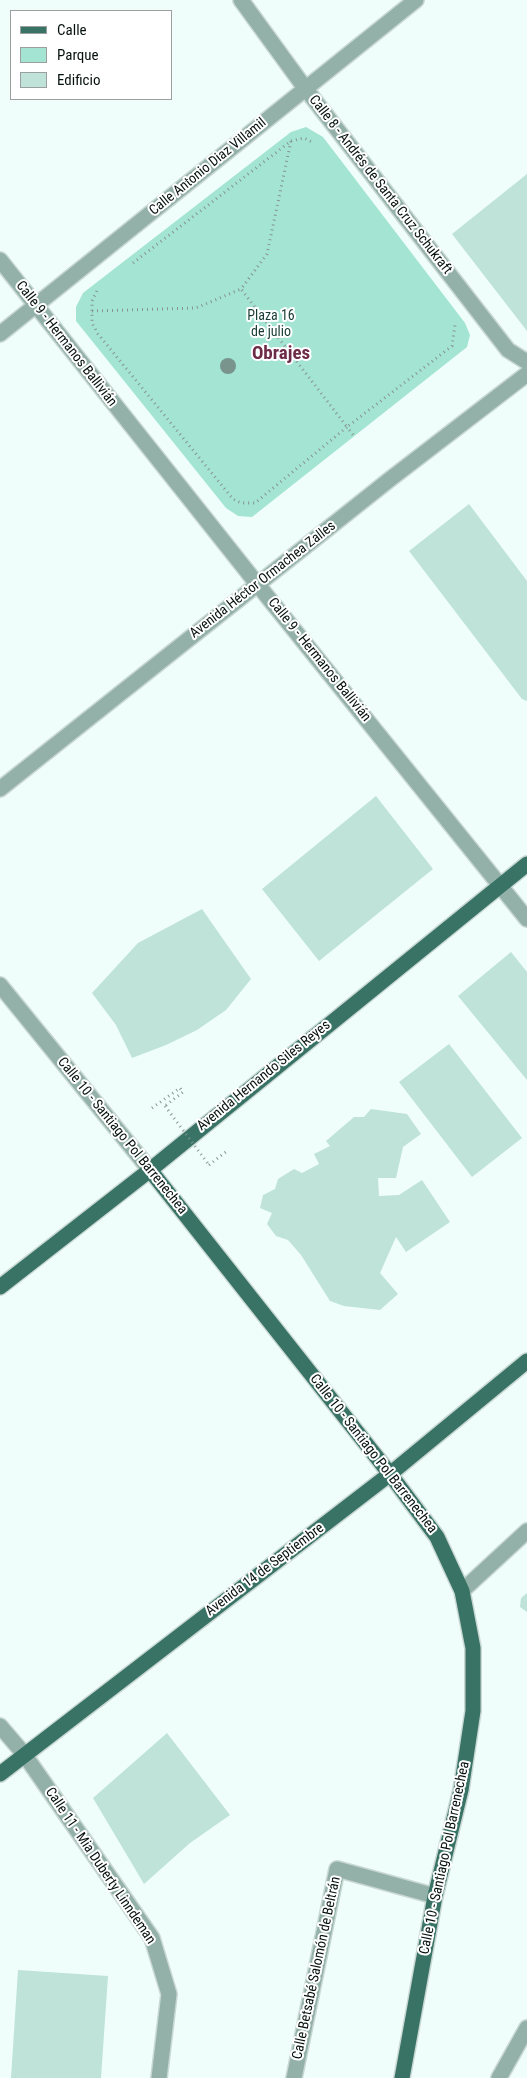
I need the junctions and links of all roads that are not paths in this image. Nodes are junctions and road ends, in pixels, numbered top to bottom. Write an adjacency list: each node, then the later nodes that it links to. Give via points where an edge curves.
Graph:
1 (241, 0): 3 (street, Calle 8 - Andrés de Santa Cruz Schukraft)
2 (416, 0): 3 (street, Calle Antonio Diaz Villamil)
3 (305, 88): 5 (street, Calle Antonio Diaz Villamil); 7 (street, Calle 8 - Andrés de Santa Cruz Schukraft, via 508,350)
4 (0, 260): 5 (street, Calle 9 - Hermanos Ballivián)
5 (36, 306): 6 (street, Calle Antonio Diaz Villamil); 9 (street, Calle 9 - Hermanos Ballivián)
6 (0, 334)
7 (527, 362)
8 (527, 374): 9 (street, Avenida Héctor Ormachea Zalles)
9 (258, 585): 10 (street, Avenida Héctor Ormachea Zalles); 12 (street, Calle 9 - Hermanos Ballivián)
10 (0, 789)
11 (527, 864): 12 (main road, Avenida Hernando Siles Reyes)
12 (500, 885): 13 (street, Calle 9 - Hermanos Ballivián); 15 (main road, Avenida Hernando Siles Reyes)
13 (527, 919)
14 (0, 985): 15 (street, Calle 10 - Santiago Pol Barrenechea)
15 (150, 1170): 16 (main road, Avenida Hernando Siles Reyes); 18 (main road, Calle 10 - Santiago Pol Barrenechea)
16 (0, 1287)
17 (527, 1361): 18 (main road, Avenida 14 de Septiembre)
18 (390, 1474): 20 (main road, Calle 10 - Santiago Pol Barrenechea, via 437,1537); 22 (main road, Avenida 14 de Septiembre)
19 (527, 1531): 20 (street)
20 (462, 1591): 24 (main road, Calle 10 - Santiago Pol Barrenechea, via 474,1648 473,1711 461,1790)
21 (0, 1726): 22 (street, Calle 11 - Mia Duberty Linndeman)
22 (24, 1754): 23 (main road, Avenida 14 de Septiembre); 26 (street, Calle 11 - Mia Duberty Linndeman, via 152,1938 169,1994)
23 (0, 1774)
24 (434, 1896): 27 (street, Calle Betsabé Salomón de Beltrán, via 337,1869); 28 (main road, Calle 10 - Santiago Pol Barrenechea)
25 (527, 2028): 29 (street)
26 (159, 2078)
27 (294, 2078)
28 (402, 2078)
29 (499, 2078)

